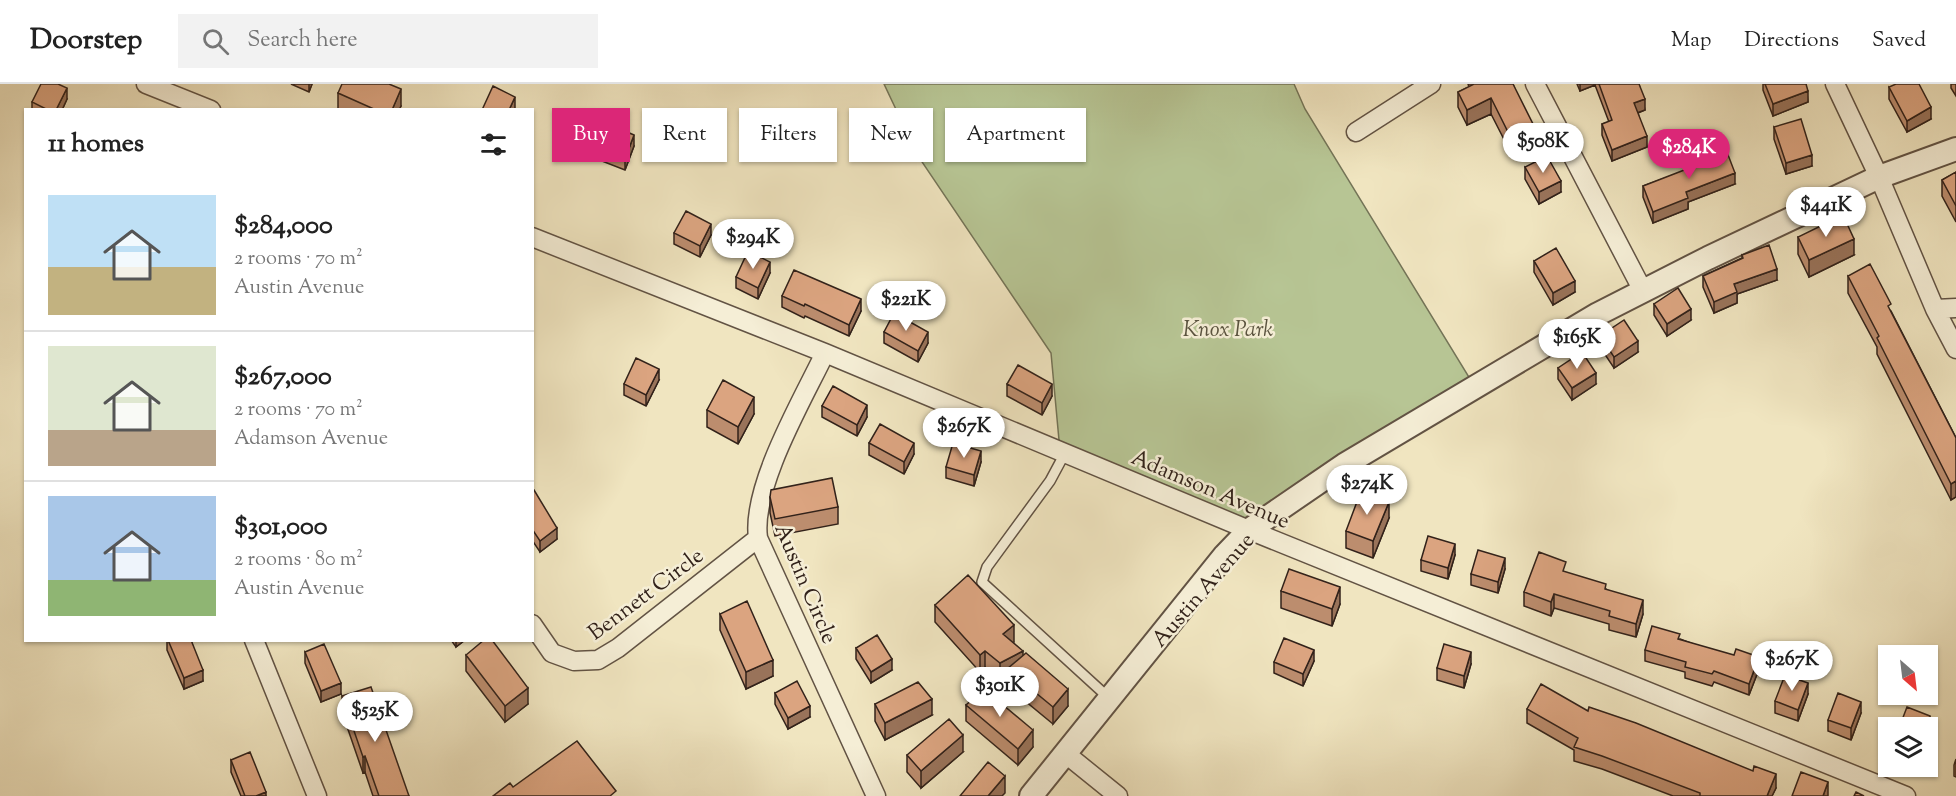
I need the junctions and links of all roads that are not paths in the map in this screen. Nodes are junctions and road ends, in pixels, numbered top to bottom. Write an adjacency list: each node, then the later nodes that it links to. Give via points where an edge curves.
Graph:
1 (146, 84): 5 (street)
2 (1431, 84): 6 (street)
3 (1535, 84): 10 (street)
4 (1835, 84): 8 (street)
5 (206, 108)
6 (1356, 132)
7 (1956, 149): 8 (street, Austin Avenue)
8 (1879, 177): 10 (street, Austin Avenue); 12 (street)
9 (534, 238): 14 (street, Adamson Avenue)
10 (1642, 291): 16 (street, Austin Avenue, via 1344,465)
11 (1956, 308): 12 (street)
12 (1935, 309): 13 (street)
13 (1956, 349)
14 (825, 353): 15 (street, Adamson Avenue); 17 (street, Austin Circle, via 769,470 756,526)
15 (1065, 453): 16 (street, Adamson Avenue); 20 (lane, via 1050,481 987,567 982,582)
16 (1250, 530): 20 (street, Austin Avenue, via 1225,555); 26 (street, Adamson Avenue)
17 (758, 538): 18 (street, Bennett Circle, via 598,660 574,661 552,654); 23 (street, Austin Circle)
18 (534, 627)
19 (255, 642): 22 (street)
20 (1110, 699): 21 (street, Austin Avenue)
21 (1066, 754): 24 (street, Austin Avenue); 25 (street)
22 (317, 796)
23 (876, 796)
24 (1031, 796)
25 (1118, 796)
26 (1906, 796)

